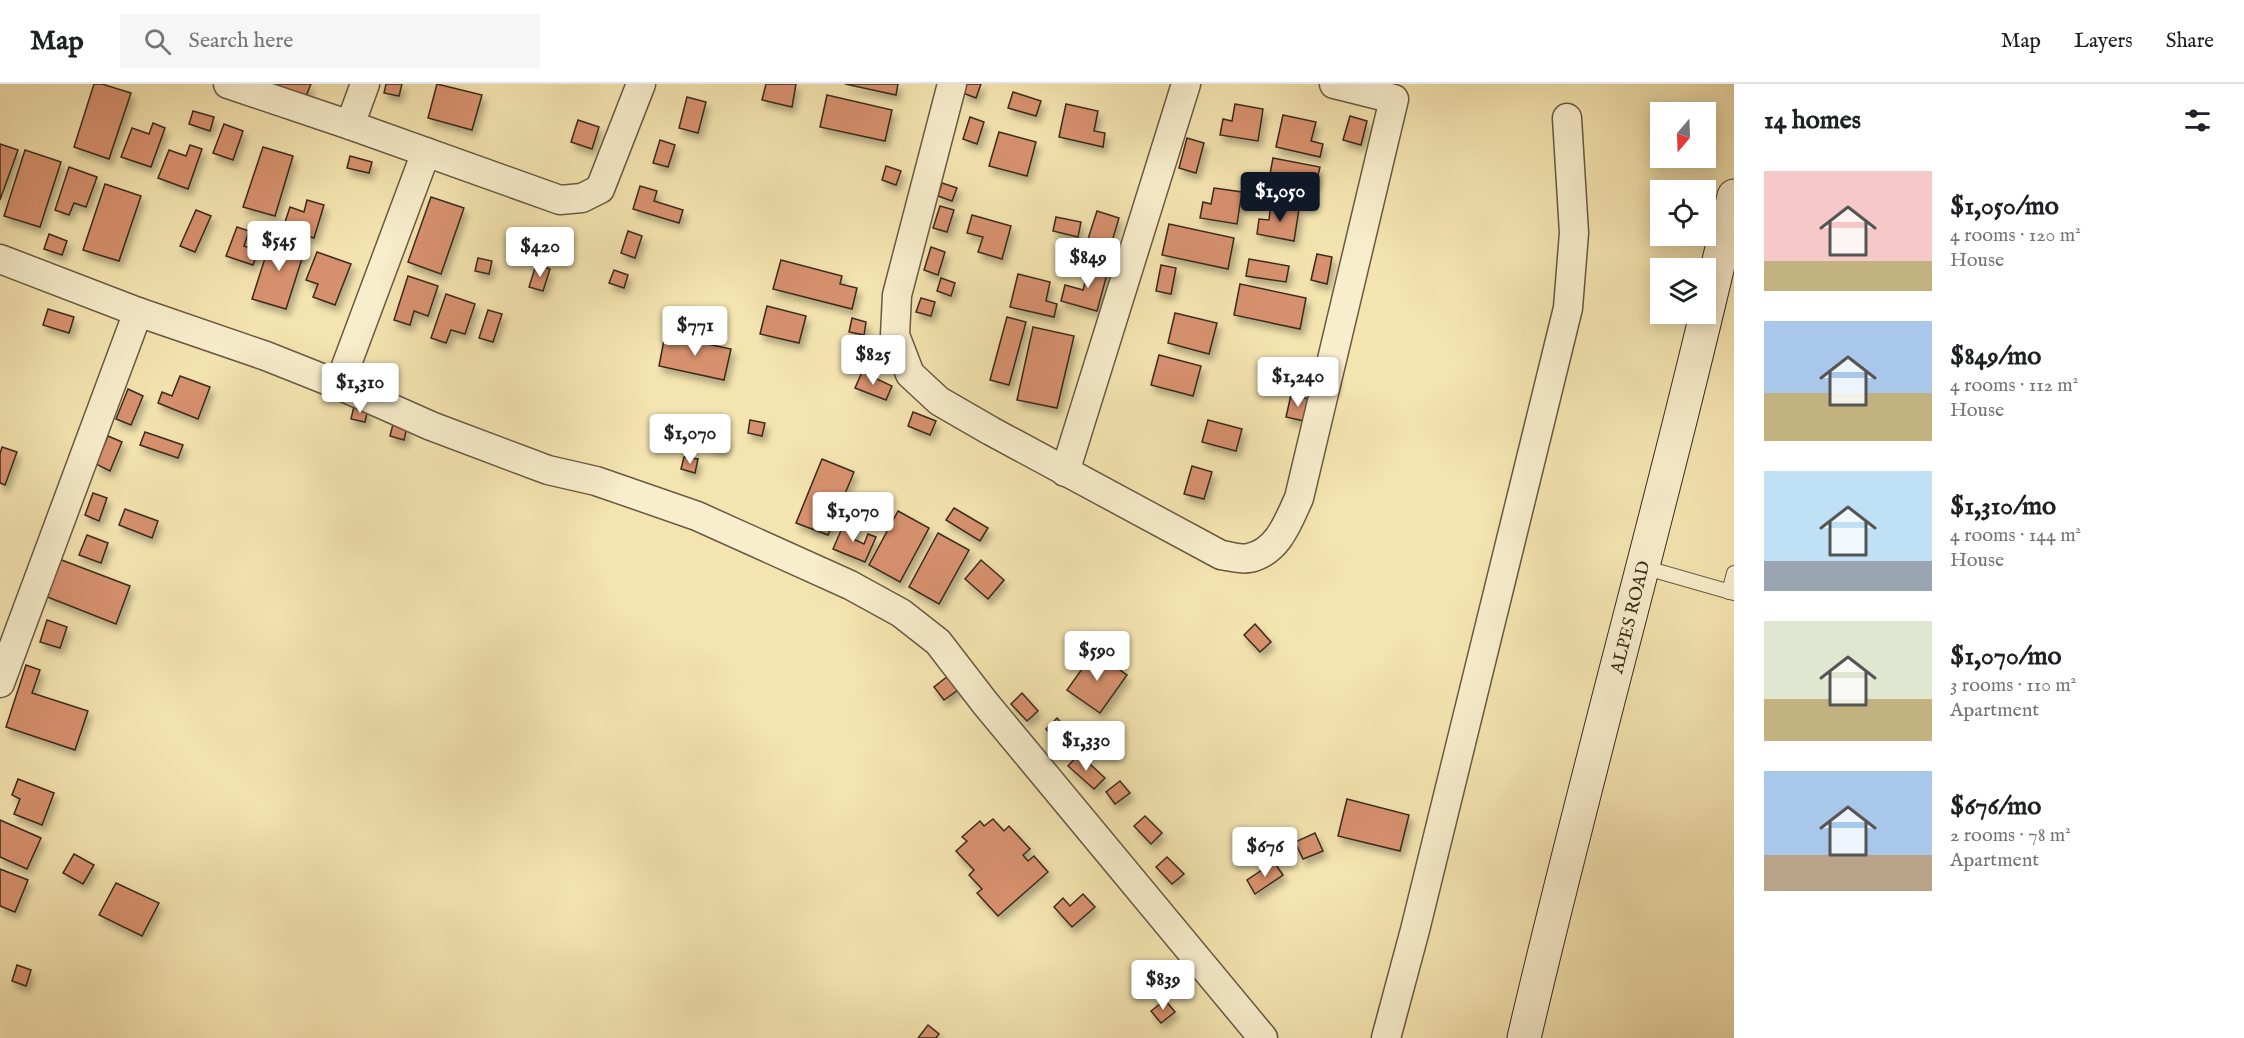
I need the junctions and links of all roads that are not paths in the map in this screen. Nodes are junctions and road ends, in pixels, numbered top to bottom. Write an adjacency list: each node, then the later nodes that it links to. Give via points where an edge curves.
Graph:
1 (228, 84): 8 (street)
2 (364, 84): 8 (street)
3 (641, 84): 9 (street, via 600,189 582,198 560,200)
4 (952, 84): 14 (street, via 897,295 895,335 910,374 939,401)
5 (1186, 84): 14 (street)
6 (1334, 84): 14 (street, via 1394,99 1299,498 1286,527 1267,552 1247,559 1221,555)
7 (1567, 118): 20 (street, via 1574,233 1568,308)
8 (351, 124): 9 (street)
9 (426, 152): 13 (street)
10 (1734, 196): 15 (street, ALPES ROAD)
11 (0, 259): 12 (street)
12 (138, 312): 13 (street); 18 (street)
13 (339, 385): 19 (street, via 431,426 537,466 596,480 698,516 850,585 901,613 938,642 984,703)
14 (1065, 472)
15 (1643, 567): 17 (lane); 21 (street, ALPES ROAD)
16 (1734, 573): 17 (lane)
17 (1732, 592)
18 (0, 683)
19 (1263, 1038)
20 (1386, 1038)
21 (1524, 1038)

